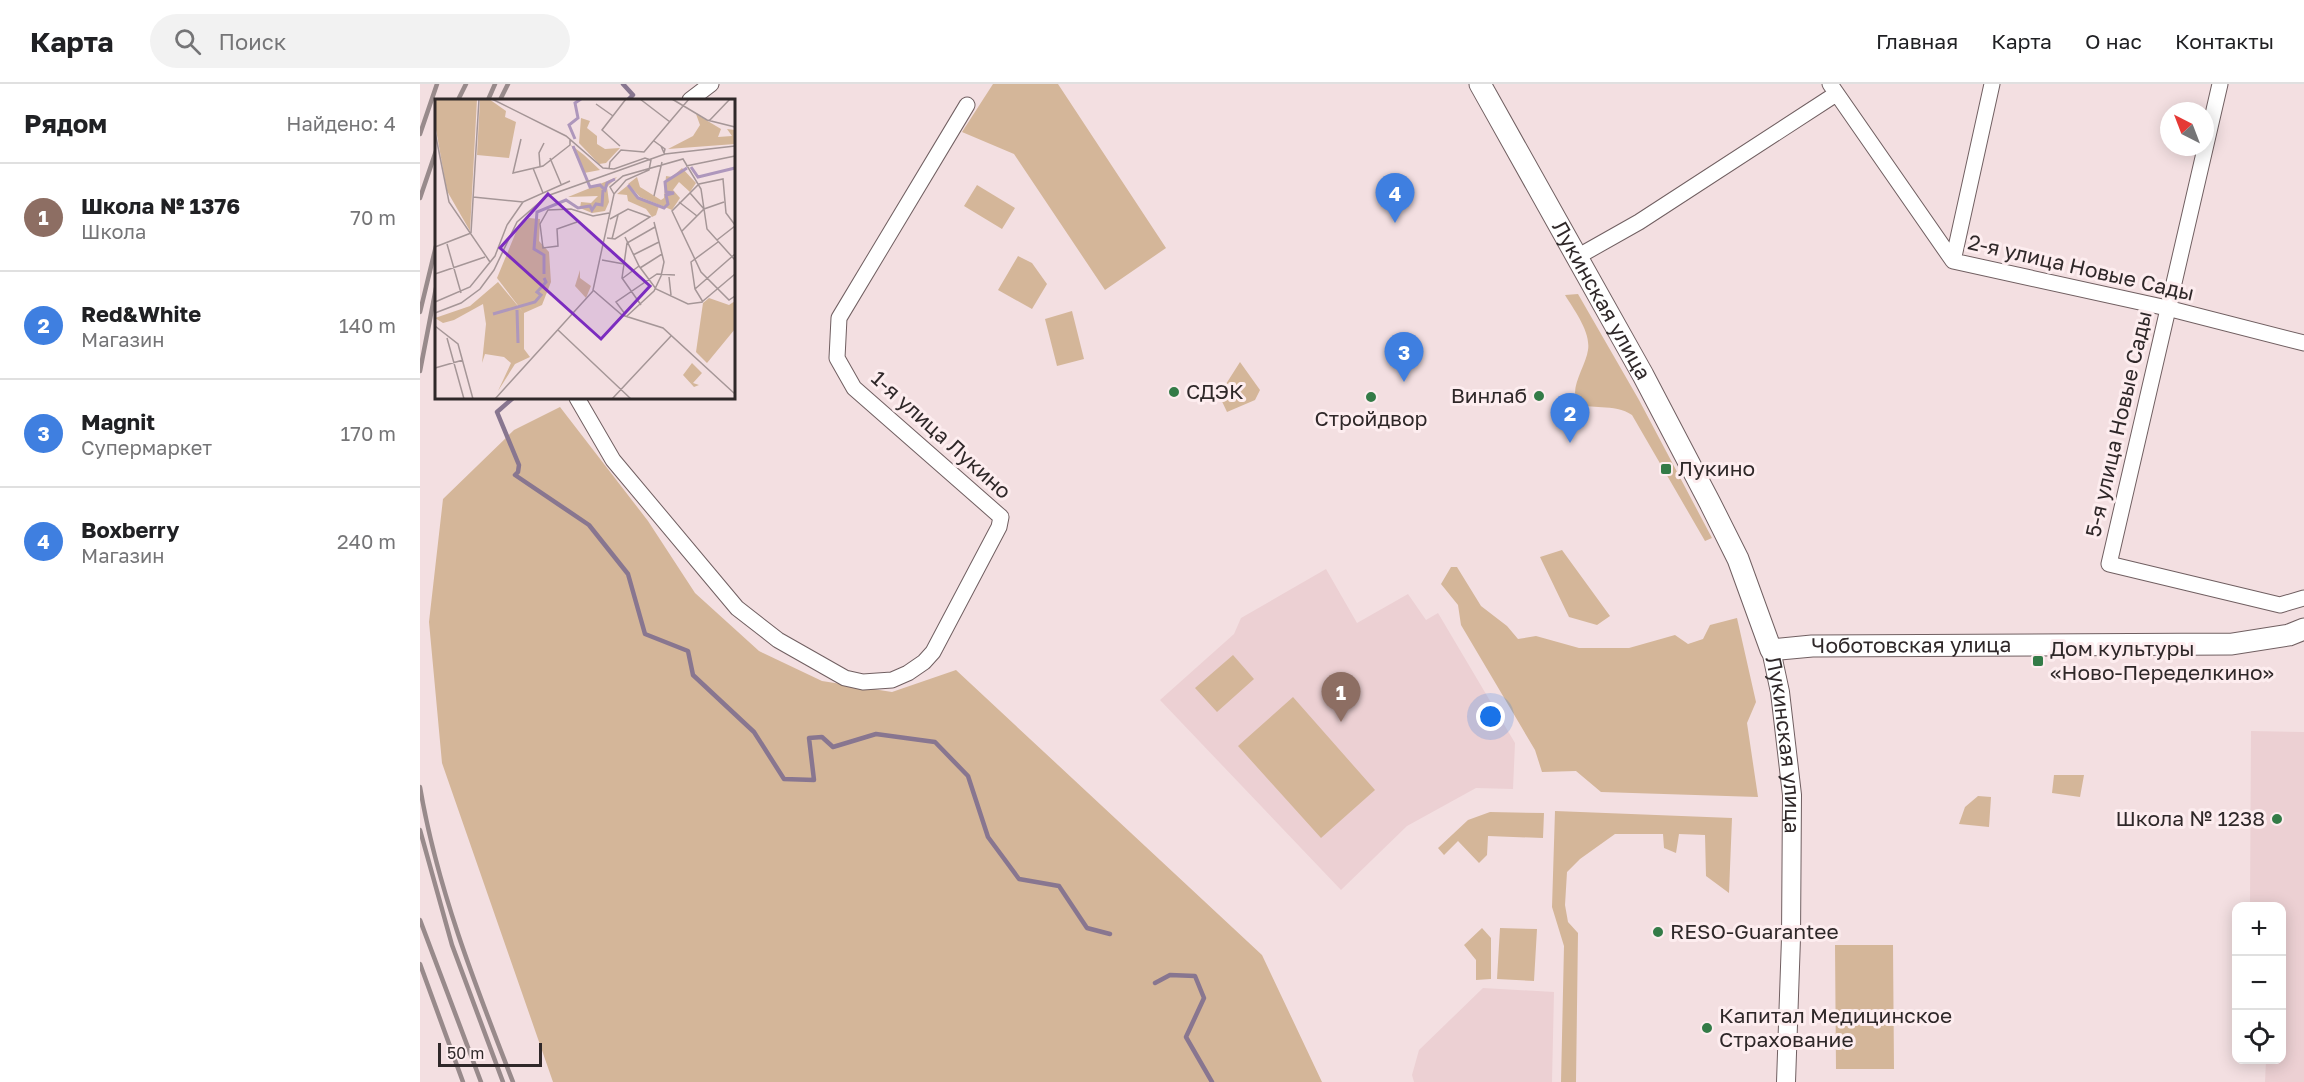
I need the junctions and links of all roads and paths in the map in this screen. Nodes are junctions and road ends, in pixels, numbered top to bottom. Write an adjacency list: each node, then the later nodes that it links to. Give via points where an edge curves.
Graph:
1 (711, 84): 6 (street)
2 (1480, 84): 8 (main road, Лукинская улица)
3 (1992, 84): 9 (street)
4 (2220, 84): 10 (street, 5-я улица Новые Сады)
5 (1833, 89): 8 (street, via 1639,222); 9 (street, 2-я улица Новые Сады)
6 (691, 99)
7 (967, 105): 12 (street, 1-я улица Лукино, via 839,318 837,358 854,388 1001,517 933,652 924,662 892,680 862,682 845,678 778,639 737,608 614,460)
8 (1577, 257): 15 (main road, Лукинская улица, via 1738,559)
9 (1953, 261): 10 (street, 2-я улица Новые Сады)
10 (2167, 308): 11 (street, 2-я улица Новые Сады); 13 (street, 5-я улица Новые Сады, via 2109,564 2280,605)
11 (2304, 343)
12 (578, 399)
13 (2304, 598)
14 (2304, 629): 15 (main road, Чоботовская улица, via 2232,644 1812,646)
15 (1771, 650): 16 (street, Лукинская улица, via 1792,795)
16 (1786, 1082)

